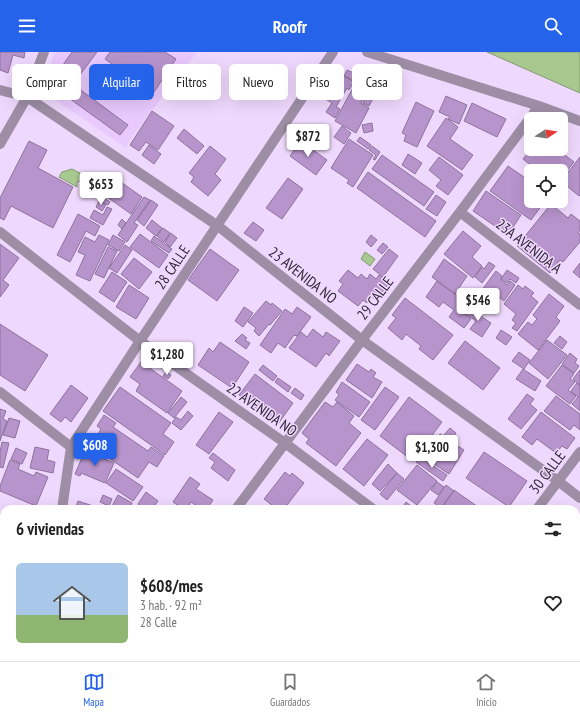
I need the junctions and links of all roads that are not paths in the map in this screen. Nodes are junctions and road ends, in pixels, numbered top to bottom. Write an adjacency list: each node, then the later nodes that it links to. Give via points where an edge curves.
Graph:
1 (44, 52): 4 (street)
2 (333, 52): 13 (street, 28 CALLE)
3 (367, 52): 9 (street)
4 (39, 64)
5 (0, 90): 6 (street, 23 AVENIDA NO)
6 (12, 93)
7 (25, 100): 11 (street)
8 (31, 100): 13 (street, 23 AVENIDA NO)
9 (539, 106): 10 (street); 12 (street, 29 CALLE)
10 (580, 121)
11 (0, 144)
12 (460, 212): 15 (street, 23A AVENIDA A); 16 (street, 29 CALLE)
13 (218, 226): 16 (street, 23 AVENIDA NO); 17 (street, 28 CALLE)
14 (0, 232): 17 (street, 22 AVENIDA NO)
15 (580, 305)
16 (362, 340): 19 (street, 29 CALLE); 22 (street, 23 AVENIDA NO)
17 (140, 341): 19 (street, 22 AVENIDA NO); 20 (street, 28 CALLE)
18 (0, 392): 20 (street)
19 (285, 443): 25 (street, 29 CALLE); 26 (street, 22 AVENIDA NO)
20 (71, 447): 24 (street, 28 CALLE)
21 (580, 452): 22 (street, 30 CALLE)
22 (558, 481): 23 (street, 23 AVENIDA NO); 27 (street, 30 CALLE)
23 (580, 498)
24 (63, 505)
25 (239, 505)
26 (368, 505)
27 (540, 505)

